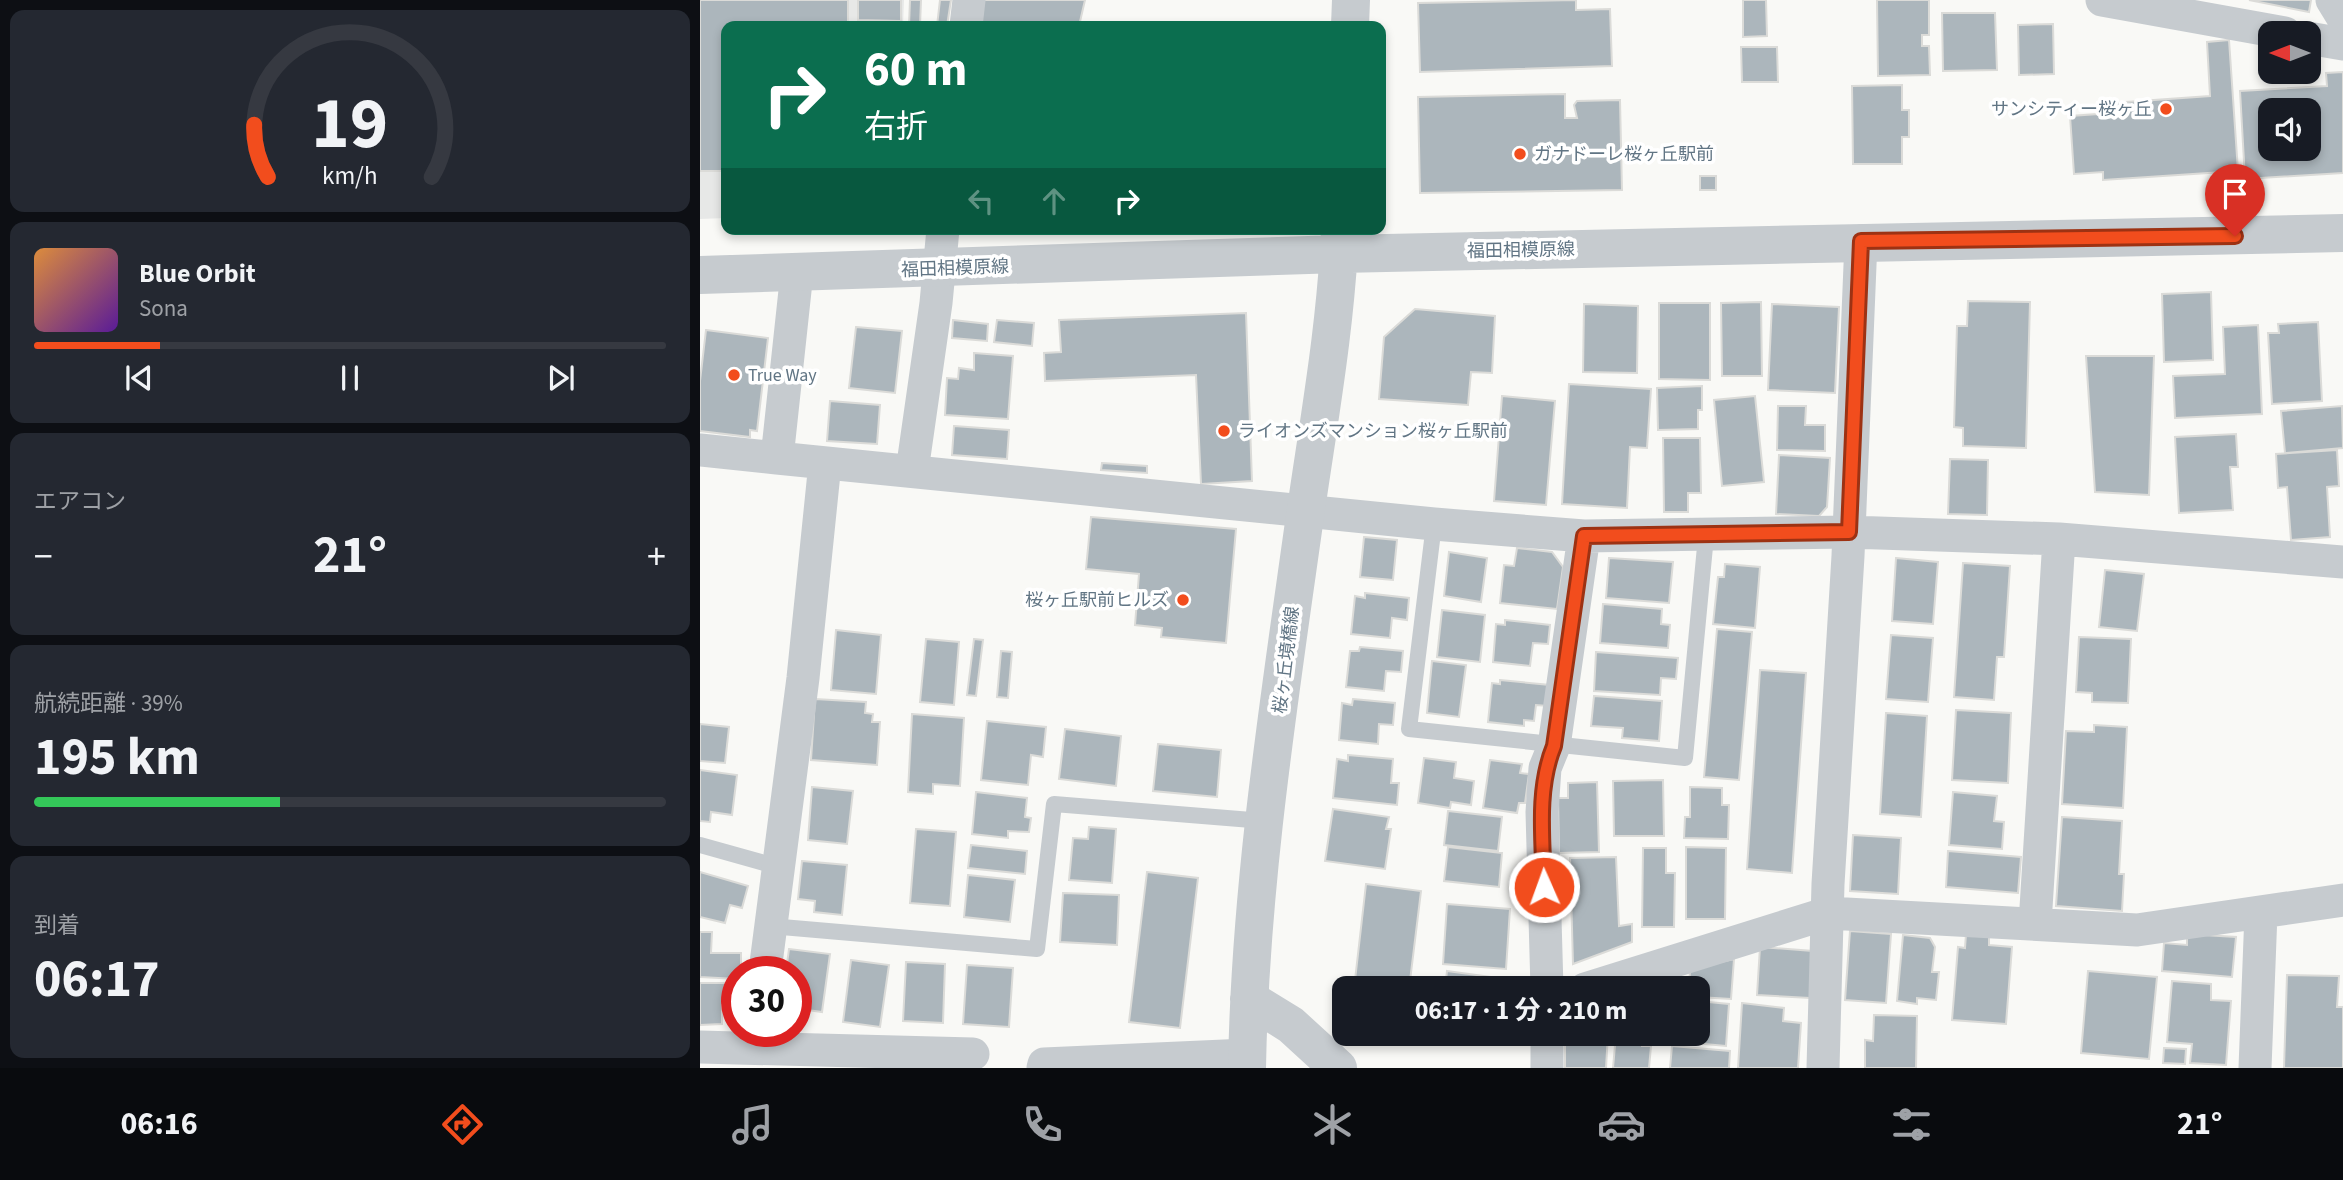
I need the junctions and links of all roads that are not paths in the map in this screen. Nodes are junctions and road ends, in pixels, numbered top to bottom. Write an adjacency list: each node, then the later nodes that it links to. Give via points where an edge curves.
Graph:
1 (969, 0): 6 (street)
2 (1351, 0): 7 (street)
3 (2102, 0): 8 (street)
4 (2332, 0): 5 (street)
5 (2343, 18)
6 (967, 21)
7 (1350, 21)
8 (2258, 28)
9 (2321, 40): 10 (street)
10 (2343, 44)
11 (2343, 233): 13 (street, 福田相模原線)
12 (942, 235): 15 (street)
13 (1861, 241): 14 (street, 福田相模原線); 24 (street)
14 (1340, 242): 15 (street, 福田相模原線); 22 (street, 桜ヶ丘境橋線)
15 (938, 268): 16 (street, 福田相模原線); 21 (street)
16 (797, 272): 17 (street, 福田相模原線); 19 (street)
17 (700, 275)
18 (700, 450): 19 (street)
19 (777, 458): 20 (street)
20 (825, 463): 21 (street); 32 (street)
21 (912, 471): 22 (street)
22 (1306, 511): 23 (street); 30 (street, 桜ヶ丘境橋線)
23 (1434, 524): 25 (street); 29 (lane, via 1409,729)
24 (1849, 532): 26 (street); 27 (street); 34 (street)
25 (1584, 536): 26 (street); 29 (street)
26 (1706, 536): 29 (lane, via 1685,758)
27 (2059, 539): 28 (street); 36 (street)
28 (2343, 562)
29 (1554, 746): 39 (street, via 1545,768 1542,811)
30 (1265, 821): 37 (lane, via 1054,804 1037,949); 41 (street, 桜ヶ丘境橋線)
31 (700, 845): 32 (lane)
32 (779, 866): 37 (street)
33 (2343, 900): 35 (street)
34 (1828, 913): 36 (street); 40 (street); 51 (street)
35 (2261, 913): 36 (street, via 2137,930); 52 (street)
36 (2035, 924)
37 (770, 926): 38 (street)
38 (767, 956)
39 (1547, 976)
40 (1627, 976)
41 (1249, 999): 47 (street, 桜ヶ丘境橋線); 49 (street, via 1291,1025)
42 (812, 1044): 46 (street)
43 (721, 1045): 45 (street)
44 (1547, 1046): 50 (street)
45 (700, 1047)
46 (973, 1054)
47 (1247, 1061): 48 (street, via 1044,1064)
48 (1044, 1068)
49 (1338, 1068)
50 (1547, 1068)
51 (1823, 1068)
52 (2255, 1068)

